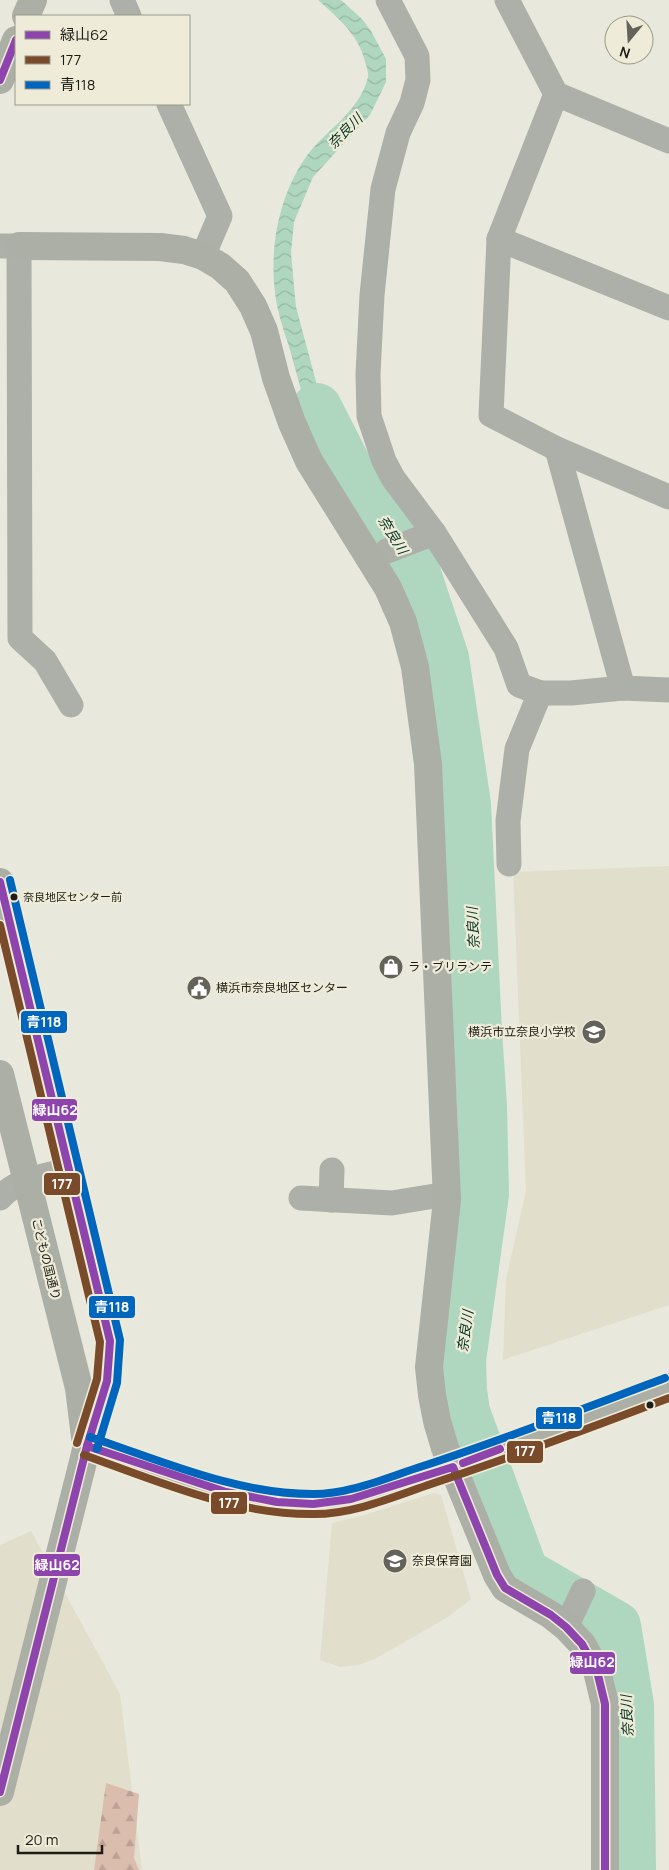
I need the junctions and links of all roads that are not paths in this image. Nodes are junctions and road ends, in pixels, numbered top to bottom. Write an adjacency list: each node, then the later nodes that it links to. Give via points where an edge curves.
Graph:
1 (33, 0): 5 (street)
2 (122, 0): 6 (street)
3 (388, 0): 18 (street, via 417,56 418,80 412,103 398,132 383,189 372,295 369,416 384,461)
4 (507, 0): 9 (street)
5 (26, 15)
6 (129, 15)
7 (15, 42): 8 (street)
8 (0, 80)
9 (556, 94): 11 (street); 12 (street)
10 (169, 105): 14 (street, via 220,216)
11 (669, 141)
12 (499, 239): 15 (street); 16 (street, via 491,415)
13 (9, 246): 14 (street, via 160,247); 23 (street, via 20,638 45,661)
14 (203, 256): 30 (street, via 237,281 253,306 264,331 276,378 309,461 388,588 404,622 423,714 430,800)
15 (669, 308)
16 (557, 449): 17 (street); 20 (street)
17 (669, 496)
18 (427, 535): 19 (street); 22 (street, via 506,648 519,685)
19 (387, 551)
20 (623, 688): 21 (street); 22 (street)
21 (669, 690)
22 (540, 693): 24 (street, via 517,749 508,821)
23 (71, 705)
24 (509, 864)
25 (0, 882): 27 (street, こどもの国通り)
26 (0, 1074): 29 (street, こどもの国通り)
27 (68, 1170): 29 (street); 35 (street, こどもの国通り, via 110,1341 107,1381)
28 (332, 1170): 33 (street)
29 (26, 1180): 31 (street); 35 (street, こどもの国通り, via 78,1388)
30 (447, 1194): 33 (street, via 392,1202); 36 (street, via 430,1367 437,1421)
31 (0, 1198)
32 (301, 1198): 33 (street)
33 (331, 1200)
34 (669, 1388): 36 (street)
35 (86, 1446): 36 (street, via 226,1492 277,1502 313,1504 351,1499); 39 (street, こどもの国通り)
36 (458, 1465): 38 (street, via 497,1575 505,1588 551,1616)
37 (583, 1591): 38 (street)
38 (569, 1621): 40 (street, via 597,1671 605,1704)
39 (0, 1792)
40 (605, 1870)

